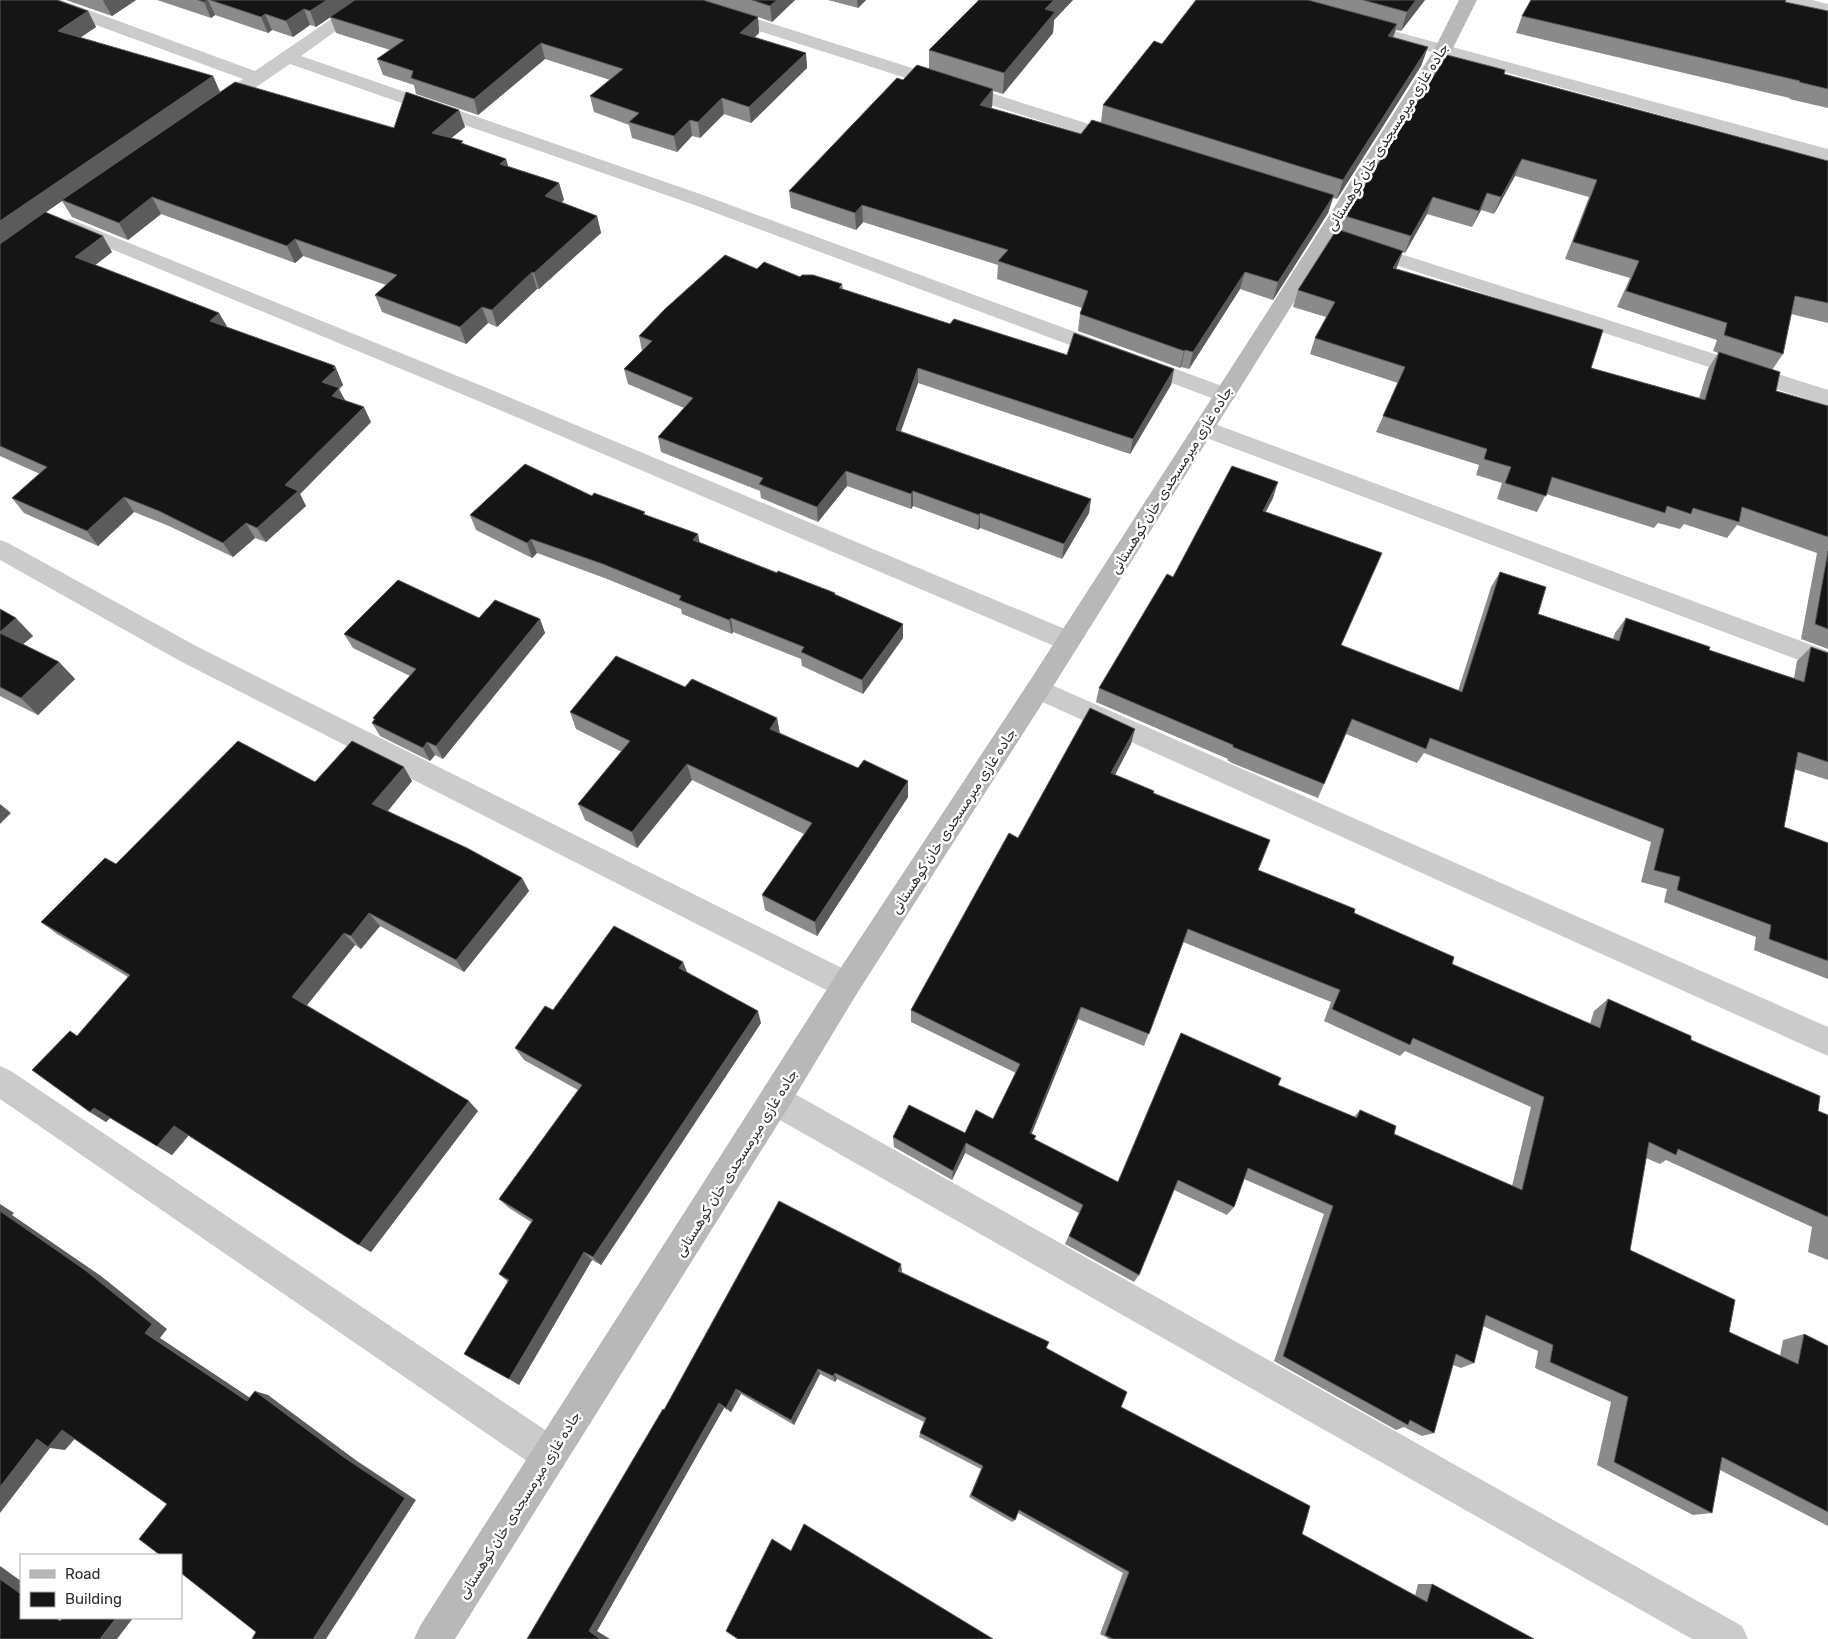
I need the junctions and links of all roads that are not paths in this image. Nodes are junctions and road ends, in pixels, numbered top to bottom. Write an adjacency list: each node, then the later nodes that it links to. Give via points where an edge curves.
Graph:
1 (45, 0): 10 (street)
2 (370, 0): 9 (street)
3 (680, 0): 12 (street)
4 (1468, 0): 8 (main road, جاده غازی میرمسجدی خان کوهستانی)
5 (1791, 0): 6 (street)
6 (1828, 9)
7 (1337, 21): 8 (street)
8 (1443, 50): 13 (street); 15 (main road, جاده غازی میرمسجدی خان کوهستانی, via 1332,206)
9 (288, 57): 10 (street); 16 (street, via 696,199)
10 (257, 78): 11 (street)
11 (200, 118)
12 (1135, 144)
13 (1828, 155)
14 (69, 207): 20 (street, via 53,218 484,395)
15 (1326, 236): 16 (main road, جاده غازی میرمسجدی خان کوهستانی); 17 (street)
16 (1225, 395): 18 (main road, جاده غازی میرمسجدی خان کوهستانی)
17 (1828, 398)
18 (1204, 428): 20 (main road, جاده غازی میرمسجدی خان کوهستانی); 21 (street)
19 (0, 549): 23 (street, via 189,654)
20 (1068, 642): 22 (main road, جاده غازی میرمسجدی خان کوهستانی)
21 (1828, 660)
22 (1038, 689): 23 (main road, جاده غازی میرمسجدی خان کوهستانی); 24 (street)
23 (846, 985): 26 (main road, جاده غازی میرمسجدی خان کوهستانی)
24 (1828, 1042)
25 (0, 1081): 27 (street)
26 (776, 1100): 27 (main road, جاده غازی میرمسجدی خان کوهستانی); 29 (street)
27 (550, 1455): 28 (main road, جاده غازی میرمسجدی خان کوهستانی)
28 (433, 1639)
29 (1729, 1639)

